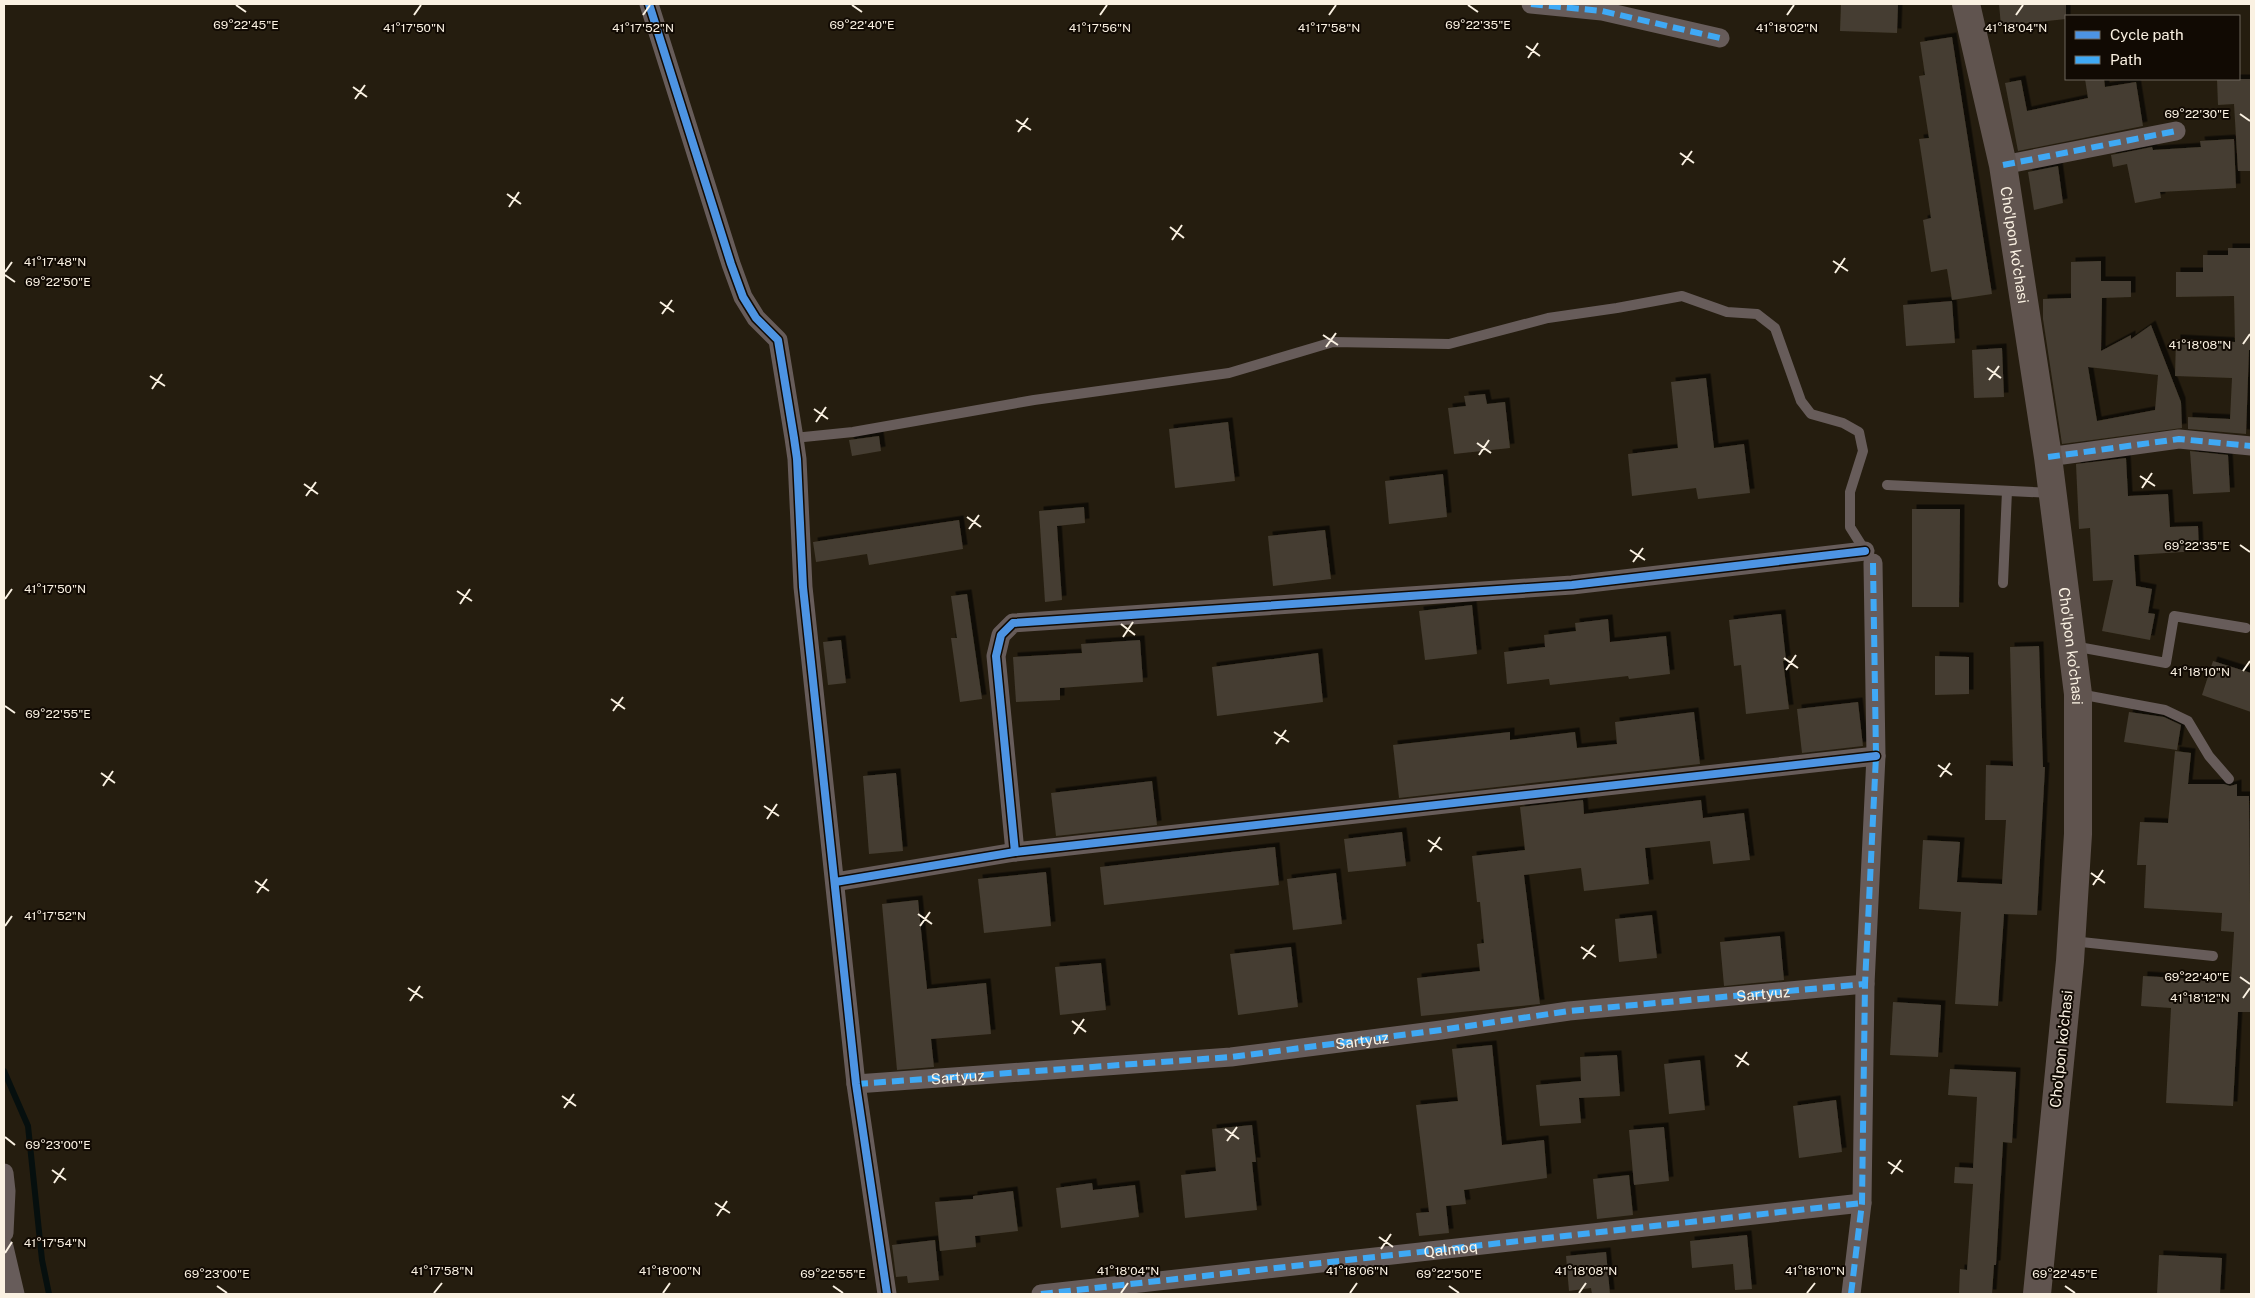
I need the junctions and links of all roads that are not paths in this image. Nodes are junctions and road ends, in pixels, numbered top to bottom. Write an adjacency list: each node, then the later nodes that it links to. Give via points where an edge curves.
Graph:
1 (649, 4): 8 (street, via 743,297 756,318 778,340)
2 (1531, 4): 4 (street)
3 (1966, 4): 7 (main road, Cho'lpon ko'chasi)
4 (1602, 7): 5 (street)
5 (1720, 38)
6 (2176, 130): 7 (street)
7 (2003, 165): 10 (main road, Cho'lpon ko'chasi)
8 (794, 438): 14 (lane, via 853,432 1034,400 1229,373 1333,342 1449,344 1548,318 1682,296 1727,312 1757,314 1775,328 1801,401 1811,414 1843,423 1859,432 1863,451 1850,492 1850,527); 22 (street, via 803,587)
9 (2251, 446): 10 (street, via 2179,439)
10 (2048, 457): 13 (main road, Cho'lpon ko'chasi)
11 (1887, 486): 12 (lane)
12 (2007, 491): 13 (lane); 15 (lane)
13 (2053, 494): 17 (main road, Cho'lpon ko'chasi)
14 (1869, 557): 19 (street); 21 (street, via 1572,586 1014,624 1001,636 996,656)
15 (2003, 583)
16 (2246, 628): 17 (lane, via 2174,616 2166,663)
17 (2072, 646): 18 (main road, Cho'lpon ko'chasi)
18 (2078, 694): 20 (lane, via 2165,710 2188,721 2209,756); 23 (main road, Cho'lpon ko'chasi, via 2078,834)
19 (1876, 756): 21 (street); 25 (street)
20 (2229, 779)
21 (1014, 852): 22 (street)
22 (835, 882): 26 (street)
23 (2071, 941): 24 (lane); 35 (main road, Cho'lpon ko'chasi)
24 (2213, 956)
25 (1865, 984): 26 (street, Sartyuz, via 1569,1011 1231,1057); 28 (street)
26 (856, 1084): 32 (street)
27 (4, 1173): 29 (street)
28 (1862, 1203): 33 (street, Qalmoq); 34 (street)
29 (4, 1233)
30 (4, 1247): 31 (street)
31 (15, 1294)
32 (886, 1294)
33 (1041, 1294)
34 (1850, 1294)
35 (2037, 1294)

